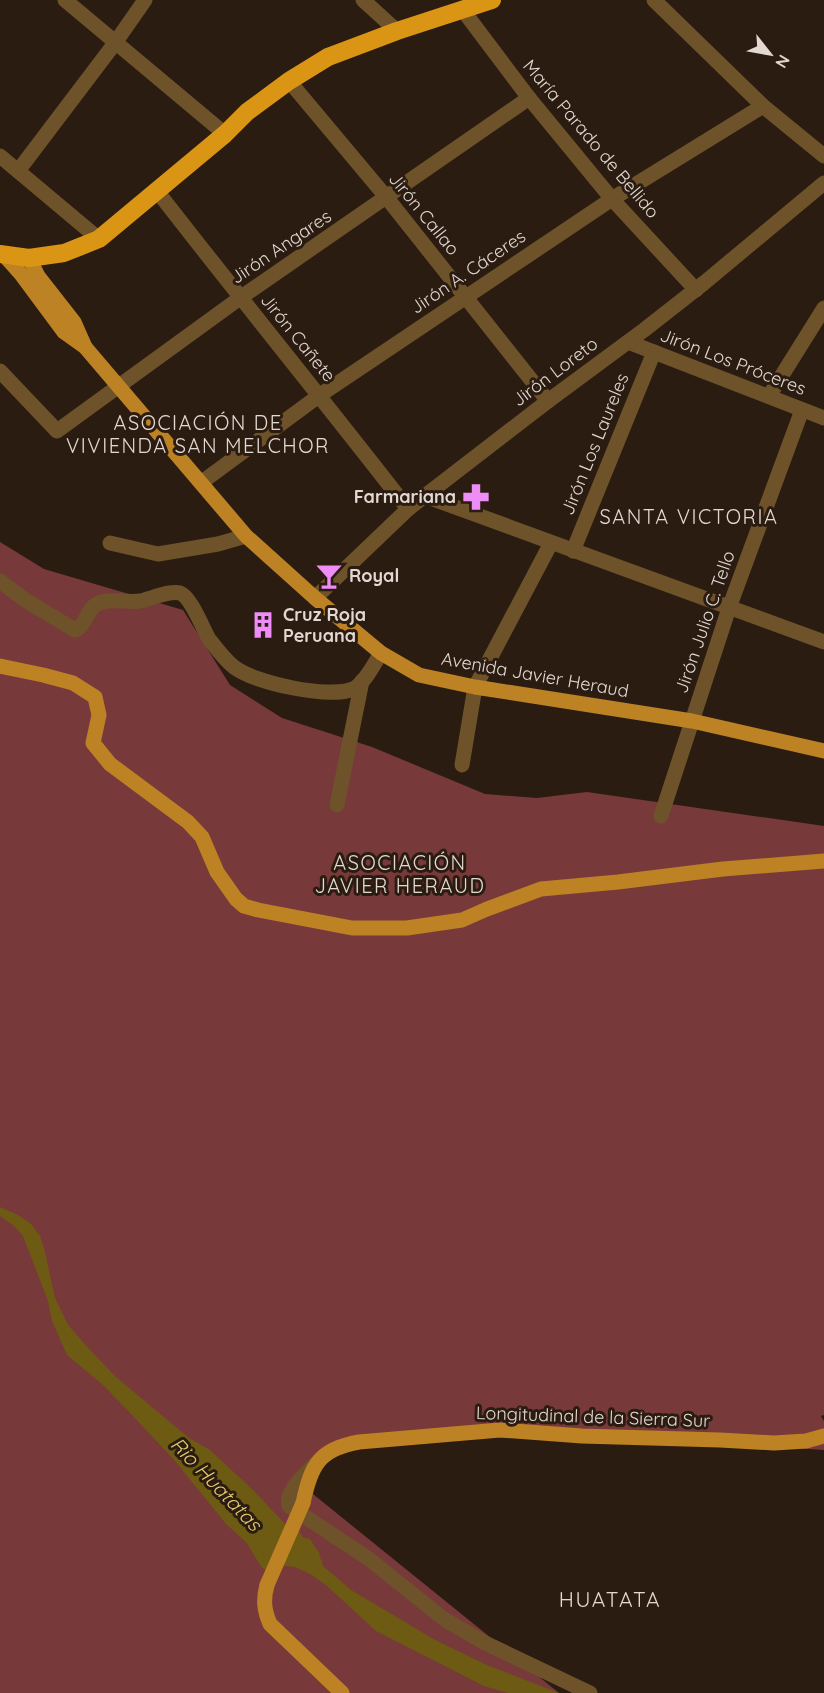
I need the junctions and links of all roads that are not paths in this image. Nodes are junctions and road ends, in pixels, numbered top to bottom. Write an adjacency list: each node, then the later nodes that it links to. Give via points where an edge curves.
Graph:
1 (64, 0): 8 (street)
2 (145, 0): 8 (street)
3 (363, 0): 7 (street)
4 (492, 0): 6 (highway)
5 (654, 0): 11 (street)
6 (462, 9): 7 (highway); 10 (street, María Parado de Bellido)
7 (397, 31): 9 (highway, via 328,57)
8 (115, 42): 12 (street); 15 (street)
9 (289, 81): 12 (highway); 18 (street, Jirón Callao)
10 (529, 98): 18 (street, Jirón Angares); 19 (street, María Parado de Bellido)
11 (763, 106): 14 (street); 19 (street, Jirón A. Cáceres)
12 (225, 134): 17 (highway)
13 (0, 156): 15 (street)
14 (824, 156)
15 (18, 171): 20 (street)
16 (824, 183): 23 (street, Jirón Loreto)
17 (157, 191): 20 (highway); 25 (street, Jirón Cañete)
18 (387, 198): 24 (street, Jirón Callao); 25 (street, Jirón Angares)
19 (612, 199): 23 (street, María Parado de Bellido); 24 (street, Jirón A. Cáceres)
20 (99, 238): 22 (highway, via 64,253)
21 (3, 255): 22 (highway); 28 (main road, Avenida Javier Heraud, via 64,332)
22 (29, 258): 28 (main road, Avenida Javier Heraud, via 74,322)
23 (696, 290): 27 (street, Jirón Loreto)
24 (465, 297): 32 (street, Jirón A. Cáceres); 34 (street, Jirón Callao)
25 (240, 298): 31 (street, Jirón Angares); 32 (street, Jirón Cañete)
26 (824, 308): 33 (street)
27 (628, 342): 29 (street, Jirón Los Próceres); 34 (street, Jirón Loreto)
28 (85, 347): 31 (main road, Avenida Javier Heraud)
29 (654, 352): 33 (street, Jirón Los Próceres); 43 (street, Jirón Los Laureles)
30 (0, 371): 31 (street, Jirón Angares, via 57,431)
31 (118, 387): 37 (main road, Avenida Javier Heraud)
32 (320, 395): 37 (street, Jirón A. Cáceres); 39 (street, Jirón Cañete)
33 (769, 396): 35 (street, Jirón Los Próceres)
34 (548, 401): 38 (street, Jirón Loreto)
35 (802, 410): 36 (street, Jirón Los Próceres); 46 (street, Jirón Julio C. Tello)
36 (824, 418)
37 (202, 482): 40 (main road, Avenida Javier Heraud)
38 (425, 496): 39 (street, Jirón Loreto); 42 (street)
39 (408, 509): 45 (street, Jirón Loreto)
40 (246, 536): 41 (street, via 158,554); 45 (main road, Avenida Javier Heraud)
41 (110, 543)
42 (551, 543): 43 (street); 51 (street)
43 (573, 551): 46 (street)
44 (0, 581): 50 (street, via 75,630 99,602 138,602 180,593 210,639 233,667 246,674 312,692 338,693 355,688)
45 (315, 598): 48 (main road, Avenida Javier Heraud)
46 (729, 608): 47 (street); 52 (street, Jirón Julio C. Tello)
47 (824, 642)
48 (381, 653): 50 (street); 51 (main road, Avenida Javier Heraud, via 419,675)
49 (0, 666): 57 (main road, via 73,683 95,697 99,715 93,743 110,764 188,822 202,837 217,872 244,906 352,928 407,928 462,920 541,889)
50 (362, 681): 55 (street)
51 (475, 687): 52 (main road, Avenida Javier Heraud); 54 (street)
52 (692, 721): 53 (main road, Avenida Javier Heraud); 56 (street, Jirón Julio C. Tello)
53 (824, 751)
54 (462, 765)
55 (337, 805)
56 (661, 816)
57 (824, 861)
58 (824, 1436): 59 (main road, Longitudinal de la Sierra Sur, via 774,1443 500,1430 359,1442)
59 (323, 1455): 60 (main road, bridge, via 307,1483 303,1503 263,1599 270,1624); 61 (street, via 293,1488 290,1506 369,1559 444,1619)
60 (342, 1693)
61 (590, 1693)

